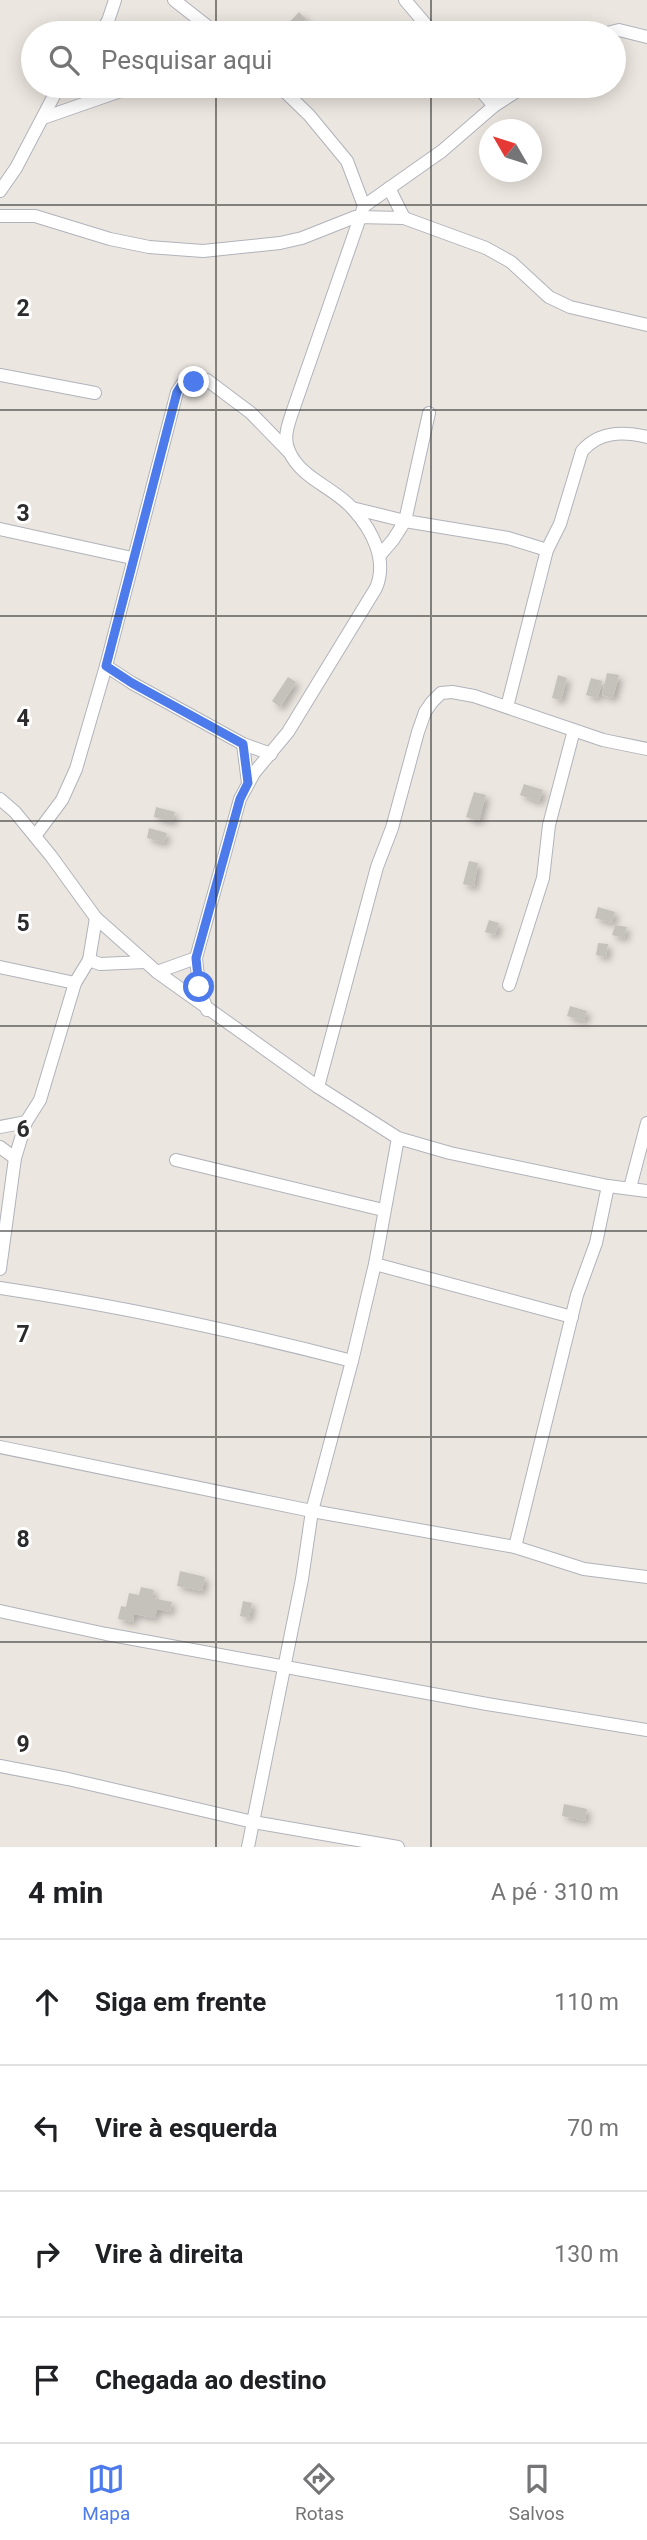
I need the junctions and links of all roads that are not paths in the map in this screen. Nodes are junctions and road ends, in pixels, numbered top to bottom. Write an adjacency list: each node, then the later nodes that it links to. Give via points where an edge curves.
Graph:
1 (115, 0): 4 (street)
2 (174, 0): 5 (street)
3 (405, 0): 6 (street)
4 (107, 21)
5 (201, 21)
6 (423, 21)
7 (626, 32): 8 (street)
8 (647, 37)
9 (53, 98): 15 (street)
10 (100, 98): 15 (street)
11 (291, 98): 18 (street, via 347,161)
12 (487, 98): 14 (street)
13 (507, 98): 14 (street)
14 (494, 106): 16 (street)
15 (43, 118): 17 (street)
16 (389, 188): 18 (street); 20 (street)
17 (0, 191)
18 (363, 212): 19 (street, via 302,238 203,251 110,239 36,216); 20 (street); 26 (street, via 292,413 286,443)
19 (0, 216)
20 (404, 218): 21 (street, via 486,248 570,307)
21 (647, 325)
22 (0, 374): 23 (street)
23 (95, 394)
24 (429, 413): 28 (street)
25 (647, 437): 30 (street, via 630,432 602,435 590,442 582,452)
26 (289, 452): 27 (street, via 308,475); 32 (street, via 251,413 208,380 183,383)
27 (352, 508): 28 (street); 31 (street)
28 (405, 521): 30 (street, via 508,538); 31 (street)
29 (0, 529): 32 (street)
30 (547, 550): 34 (street)
31 (380, 555): 38 (street, via 382,570 376,588)
32 (132, 558): 33 (street)
33 (106, 666): 36 (street); 41 (street, via 76,769 62,800)
34 (507, 707): 35 (street); 51 (street, via 452,692 441,694 425,712 361,923)
35 (574, 730): 37 (street); 49 (street, via 550,825 543,878)
36 (243, 744): 38 (street); 39 (street)
37 (647, 749)
38 (271, 754): 39 (street)
39 (248, 783): 43 (street)
40 (0, 799): 41 (street)
41 (35, 836): 42 (street)
42 (96, 918): 44 (street); 45 (street)
43 (196, 958): 47 (street); 50 (street)
44 (89, 960): 45 (street, via 100,964); 48 (street)
45 (145, 962): 47 (street)
46 (0, 967): 48 (street)
47 (157, 972): 50 (street)
48 (75, 983): 52 (street, via 40,1100)
49 (509, 985)
50 (207, 1010): 51 (street)
51 (318, 1087): 55 (street)
52 (26, 1122): 54 (street); 57 (street)
53 (647, 1123): 60 (street)
54 (0, 1127)
55 (398, 1138): 59 (street); 62 (street)
56 (0, 1147): 57 (street)
57 (15, 1158): 64 (street)
58 (176, 1160): 62 (street)
59 (608, 1186): 60 (street); 66 (street, via 596,1243)
60 (629, 1188): 61 (street)
61 (647, 1191)
62 (383, 1210): 63 (street)
63 (375, 1264): 66 (street); 67 (street)
64 (0, 1269)
65 (0, 1289): 67 (street, via 264,1339)
66 (572, 1317): 70 (street)
67 (352, 1362): 69 (street)
68 (0, 1447): 69 (street)
69 (312, 1511): 70 (street); 73 (street)
70 (515, 1547): 71 (street, via 584,1569)
71 (647, 1577)
72 (0, 1611): 73 (street)
73 (284, 1666): 74 (street); 76 (street)
74 (647, 1730)
75 (0, 1766): 76 (street)
76 (253, 1822): 77 (street); 78 (street)
77 (248, 1847)
78 (398, 1847)

